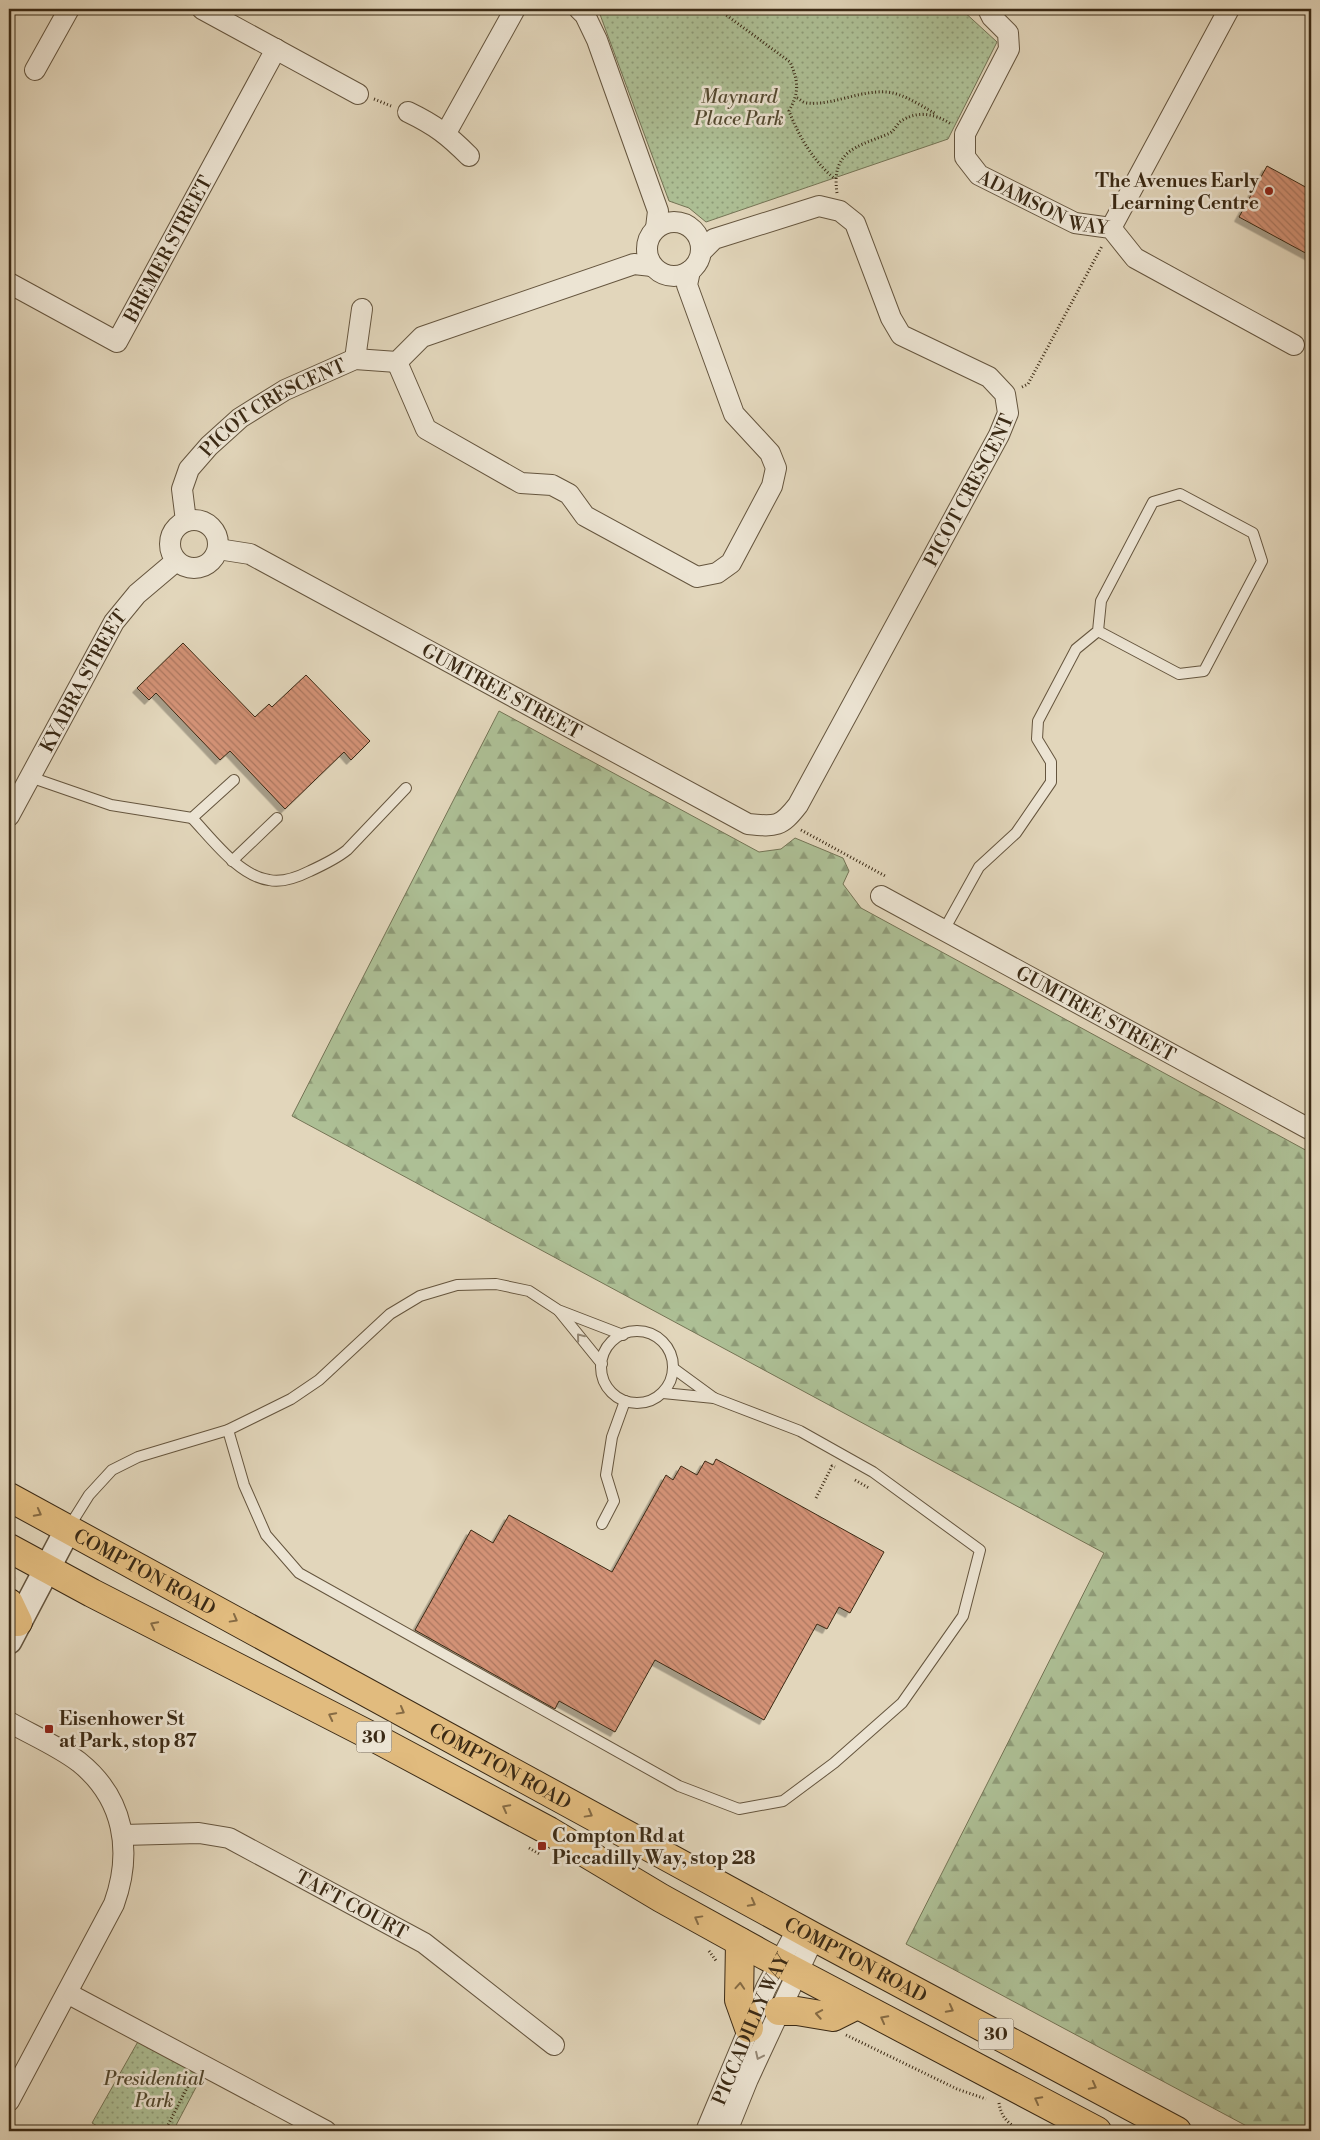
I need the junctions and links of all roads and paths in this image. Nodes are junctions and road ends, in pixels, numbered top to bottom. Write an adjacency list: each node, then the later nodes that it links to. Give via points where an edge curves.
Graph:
1 (69, 9): 9 (street)
2 (202, 9): 8 (street)
3 (515, 9): 14 (street)
4 (579, 9): 19 (street, via 597,40)
5 (718, 9): 11 (path, via 790,62)
6 (988, 9): 15 (street, ADAMSON WAY, via 1008,33 1009,49)
7 (1229, 9): 20 (street)
8 (276, 49): 10 (street); 24 (street, BREMER STREET, via 117,342)
9 (34, 70)
10 (358, 94): 12 (path)
11 (797, 98): 13 (path, via 806,103 887,92 910,99); 17 (path, via 789,112 796,128 821,167)
12 (408, 112): 14 (street)
13 (939, 116): 15 (path); 17 (path, via 920,114 902,121 890,133 862,143 843,156)
14 (446, 133): 16 (street)
15 (965, 134): 20 (street, ADAMSON WAY, via 964,157 979,174 1075,223)
16 (468, 156)
17 (835, 179): 18 (path)
18 (840, 211): 21 (street, via 819,206); 29 (street, PICOT CRESCENT, via 855,222 891,318 902,335 989,377)
19 (661, 220): 21 (street, via 686,224); 22 (street, via 647,242)
20 (1111, 228): 26 (street, ADAMSON WAY, via 1135,258); 29 (path, via 1028,384)
21 (704, 242): 23 (street, via 696,266)
22 (644, 260): 23 (street, via 658,271); 28 (street, via 422,337)
23 (684, 278): 28 (street, via 734,414 770,453 776,468 772,486 730,563 717,573 697,577 585,516 569,494 552,485 521,483 426,430)
24 (9, 283)
25 (362, 309): 27 (street)
26 (1294, 344)
27 (355, 359): 28 (street, PICOT CRESCENT); 30 (street, PICOT CRESCENT, via 285,390 240,418 209,446 190,469 182,489)
28 (397, 362)
29 (1005, 394): 40 (street, PICOT CRESCENT, via 1008,413 999,434 798,805)
30 (186, 521): 31 (street, via 208,524 217,536); 32 (street, via 171,536 171,552)
31 (218, 549): 32 (street, via 214,558 202,567 187,567); 40 (street, GUMTREE STREET, via 250,554 748,824 768,826)
32 (176, 561): 34 (street, KYABRA STREET, via 137,594 114,622)
33 (1098, 631): 33 (lane, via 1101,601 1153,502 1180,494 1253,533 1262,561 1204,671 1179,674); 43 (lane, via 1076,649 1038,721 1037,739 1051,762 1051,782 1016,833 978,867)
34 (30, 777): 37 (street, KYABRA STREET); 38 (lane, via 111,805)
35 (234, 780): 38 (lane)
36 (406, 788): 41 (lane, via 347,850 298,876 269,880 254,876)
37 (9, 816)
38 (192, 818): 41 (lane)
39 (277, 818): 41 (lane)
40 (786, 821): 42 (path)
41 (232, 861)
42 (884, 887): 43 (street, GUMTREE STREET)
43 (944, 930): 44 (street, GUMTREE STREET)
44 (1311, 1130)
45 (558, 1310): 46 (lane); 47 (lane, one-way to 45); 52 (lane, via 529,1291 496,1284 457,1285 420,1296 390,1314 319,1380 291,1399)
46 (623, 1334): 47 (lane, via 610,1344); 48 (lane, via 642,1332 660,1339 671,1355)
47 (602, 1364): 51 (lane, via 607,1386)
48 (673, 1368): 49 (lane, via 669,1385); 50 (lane)
49 (663, 1393): 50 (lane); 51 (lane, via 646,1402)
50 (714, 1398): 52 (lane, via 800,1431 840,1452 873,1472 980,1550 963,1616 902,1703 834,1763 783,1801 739,1809 680,1786 299,1573 266,1535 244,1485)
51 (625, 1401): 58 (lane, via 612,1437 606,1475 614,1501)
52 (228, 1430): 59 (lane, via 138,1457 112,1470 89,1495)
53 (840, 1470): 57 (path, via 832,1466)
54 (847, 1475): 55 (path)
55 (877, 1493)
56 (9, 1497): 59 (main road, COMPTON ROAD / 30, one-way to 59)
57 (816, 1498)
58 (602, 1524)
59 (68, 1529): 61 (street); 68 (main road, COMPTON ROAD / 30, one-way to 68)
60 (9, 1548): 61 (main road, COMPTON ROAD / 30)
61 (46, 1568): 63 (street); 69 (main road, COMPTON ROAD / 30, one-way to 61, via 556,1835)
62 (9, 1579): 63 (path)
63 (13, 1611)
64 (9, 1722): 65 (street, via 79,1762 103,1788)
65 (123, 1835): 73 (street, via 124,1871 114,1904); 78 (street, TAFT COURT, via 199,1833 229,1838 424,1943)
66 (524, 1845): 67 (path)
67 (542, 1855)
68 (806, 1932): 71 (street, PICCADILLY WAY); 87 (main road, COMPTON ROAD / 30, one-way to 87)
69 (740, 1942): 71 (main road, COMPTON ROAD / 30); 76 (main road, one-way to 69, via 739,2000)
70 (707, 1948): 72 (path)
71 (788, 1968): 74 (main road, COMPTON ROAD / 30); 75 (street, PICCADILLY WAY); 76 (street, PICCADILLY WAY)
72 (722, 1969)
73 (66, 1993): 79 (street); 80 (street)
74 (857, 2004): 75 (main road, one-way to 75, via 833,2017 797,2010); 86 (main road, COMPTON ROAD / 30, one-way to 74)
75 (779, 2011): 84 (street, PICCADILLY WAY, one-way to 84)
76 (749, 2028): 83 (street, PICCADILLY WAY)
77 (839, 2033): 85 (path, via 957,2089 999,2102 1001,2113 1012,2127)
78 (554, 2045)
79 (200, 2064): 81 (path); 82 (street)
80 (9, 2101)
81 (165, 2131)
82 (326, 2131)
83 (706, 2131)
84 (727, 2131)
85 (1022, 2131)
86 (1097, 2131)
87 (1177, 2131)

